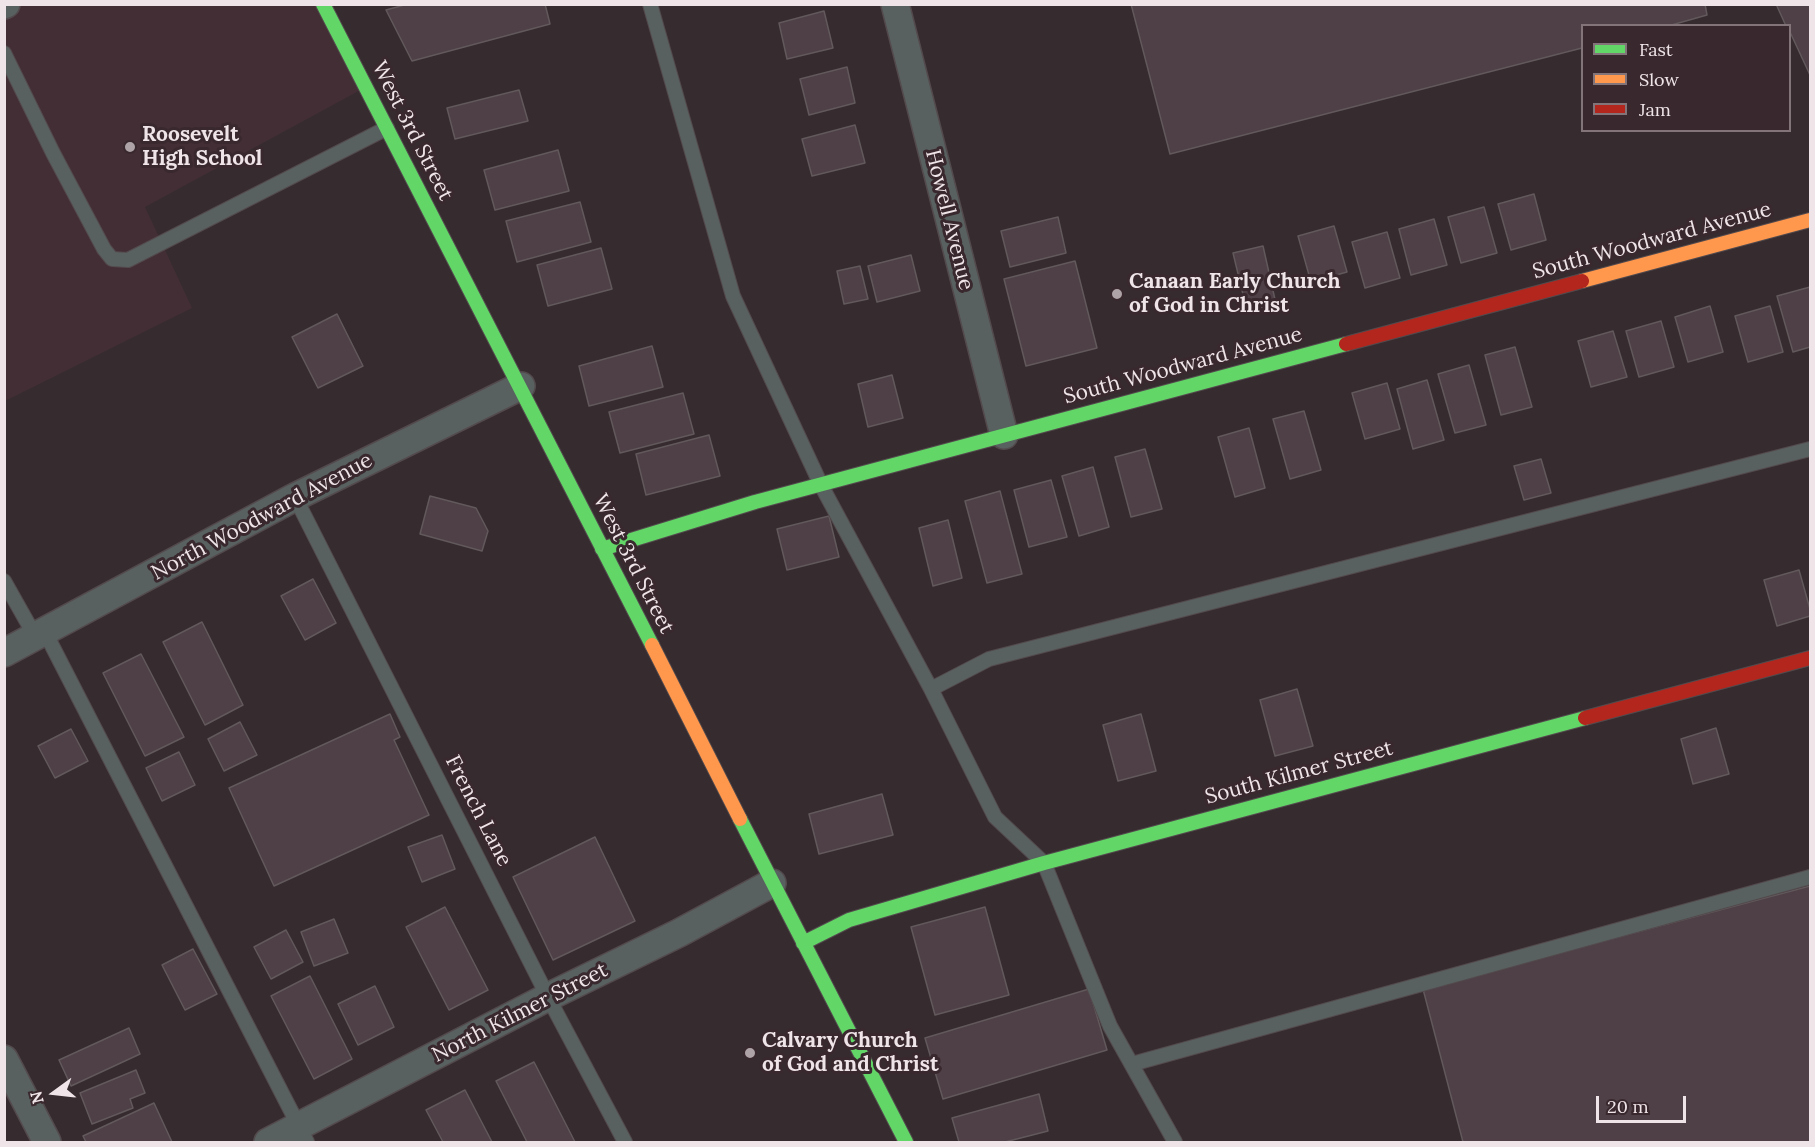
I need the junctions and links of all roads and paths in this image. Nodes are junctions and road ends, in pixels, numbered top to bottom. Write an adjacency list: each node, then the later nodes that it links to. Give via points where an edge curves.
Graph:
1 (323, 4): 5 (street, West 3rd Street)
2 (650, 4): 10 (lane, via 733,296)
3 (895, 4): 8 (street, Howell Avenue)
4 (4, 53): 5 (lane, via 53,153 112,258 128,260)
5 (387, 128): 7 (street, West 3rd Street)
6 (1810, 220): 8 (street, South Woodward Avenue)
7 (521, 386): 11 (street, North Woodward Avenue); 12 (street, West 3rd Street)
8 (1004, 435): 10 (street, South Woodward Avenue)
9 (1810, 449): 17 (lane, via 989,659)
10 (821, 485): 12 (street, South Woodward Avenue); 17 (lane)
11 (295, 497): 14 (street, North Woodward Avenue); 22 (lane, French Lane)
12 (602, 549): 20 (street, West 3rd Street)
13 (4, 581): 14 (lane)
14 (40, 634): 15 (street, North Woodward Avenue); 25 (lane)
15 (4, 653)
16 (1810, 658): 18 (street, South Kilmer Street)
17 (931, 689): 18 (lane, via 995,816)
18 (1044, 863): 21 (street, South Kilmer Street, via 849,920); 24 (lane, via 1110,1026)
19 (1810, 877): 24 (lane)
20 (772, 883): 21 (street, West 3rd Street); 22 (street, North Kilmer Street)
21 (803, 943): 29 (street, West 3rd Street)
22 (548, 997): 25 (street, North Kilmer Street); 28 (lane, French Lane)
23 (4, 1059): 26 (street)
24 (1132, 1064): 30 (lane)
25 (303, 1134): 27 (street, North Kilmer Street)
26 (47, 1143)
27 (268, 1143)
28 (625, 1143)
29 (906, 1143)
30 (1176, 1143)

